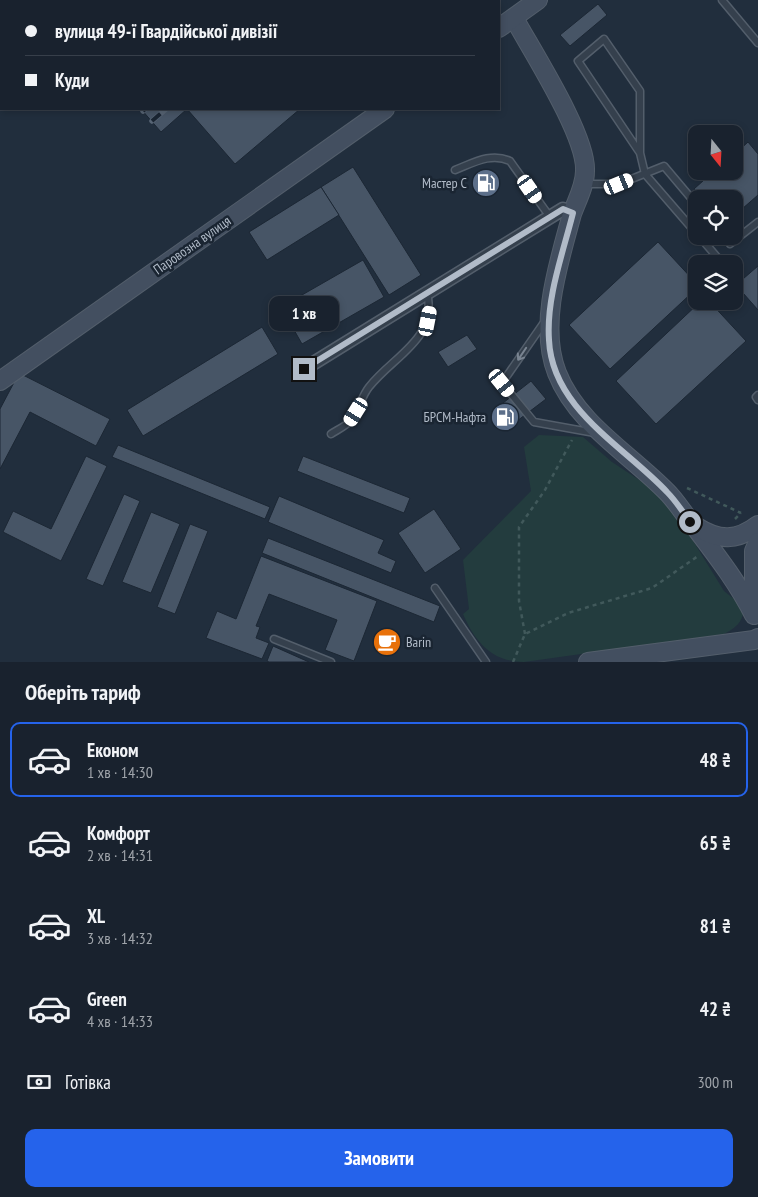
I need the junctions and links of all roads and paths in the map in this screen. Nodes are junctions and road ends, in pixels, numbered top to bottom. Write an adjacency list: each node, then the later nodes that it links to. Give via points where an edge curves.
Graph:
1 (538, 0): 3 (street)
2 (722, 0): 5 (lane)
3 (514, 18): 4 (street); 10 (street, via 571,122 584,157)
4 (500, 27)
5 (758, 42)
6 (384, 110): 22 (street, Паровозна вулиця)
7 (640, 153): 7 (lane, via 640,91 604,40 578,61); 9 (lane)
8 (455, 170): 13 (lane, via 502,157 510,161)
9 (645, 174): 10 (lane, via 619,184); 11 (lane, via 664,166); 15 (lane)
10 (583, 184): 12 (street)
11 (688, 194)
12 (573, 213): 13 (street, via 563,209); 20 (street)
13 (550, 217): 19 (street)
14 (758, 222): 16 (lane)
15 (688, 224)
16 (743, 234)
17 (707, 245): 18 (lane)
18 (715, 255)
19 (427, 293): 21 (street); 26 (lane, via 431,308 428,321 416,341 369,387 349,422)
20 (549, 314): 25 (lane, one-way to 25, via 502,383 534,422); 27 (street, via 548,340 556,373 574,403)
21 (304, 369)
22 (0, 381)
23 (758, 395): 24 (lane)
24 (758, 400)
25 (577, 430): 27 (lane); 35 (path, via 545,490 519,528 518,601)
26 (331, 434)
27 (604, 435): 28 (street)
28 (667, 492): 29 (street); 31 (path, via 680,486 741,513)
29 (690, 522): 31 (street); 33 (street)
30 (758, 525): 31 (street, via 739,537)
31 (713, 541): 35 (path, via 696,558 652,588 568,613); 36 (street, via 741,588)
32 (758, 542): 33 (street, via 754,551)
33 (757, 586): 36 (street)
34 (435, 588): 39 (lane)
35 (525, 634): 40 (path)
36 (756, 636): 41 (street, via 750,649 705,646)
37 (274, 639): 38 (lane)
38 (331, 662)
39 (486, 662)
40 (513, 662)
41 (588, 662)

